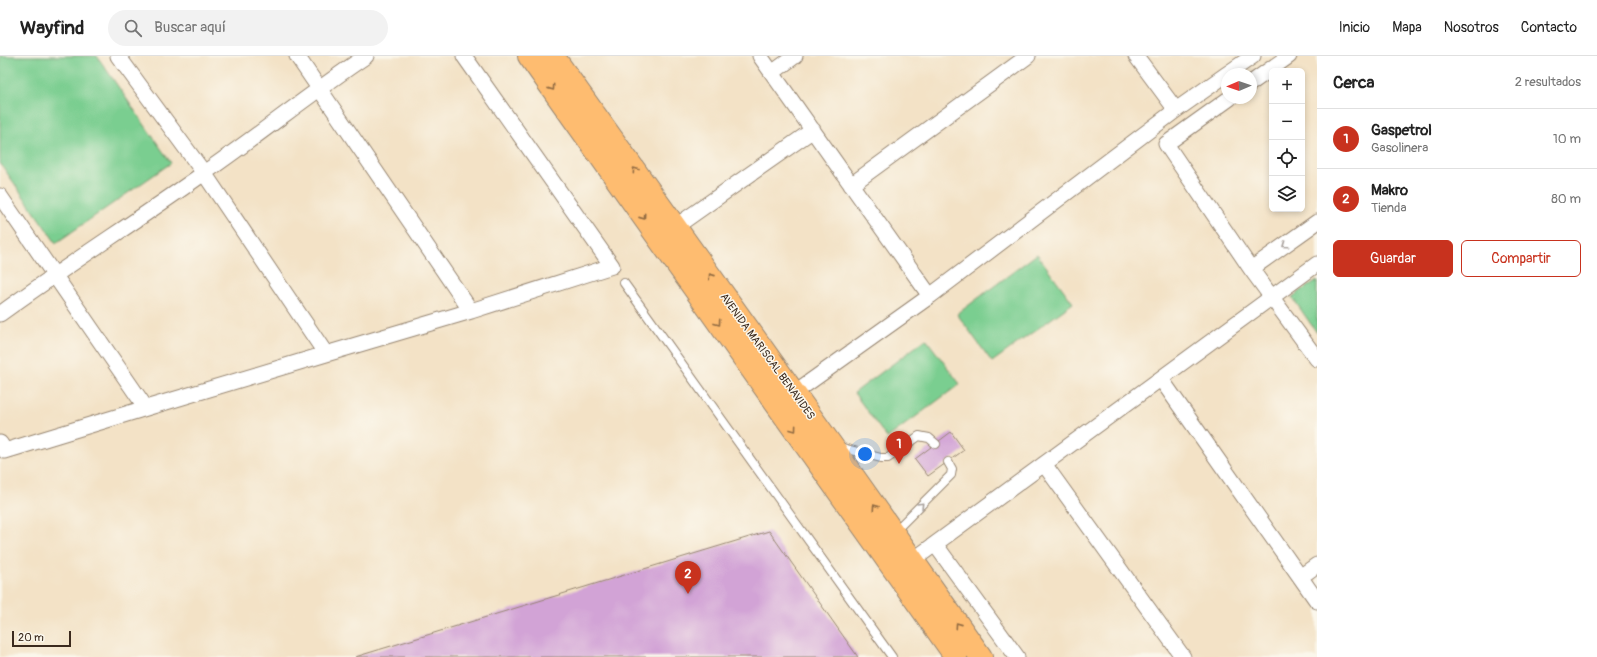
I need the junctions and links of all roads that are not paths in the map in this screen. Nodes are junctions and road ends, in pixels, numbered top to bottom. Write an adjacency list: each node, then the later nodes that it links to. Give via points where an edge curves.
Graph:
1 (118, 56): 21 (street)
2 (297, 56): 17 (street)
3 (366, 56): 17 (street)
4 (464, 56): 32 (street, via 612,266)
5 (529, 56): 25 (highway, AVENIDA MARISCAL BENAVIDES, one-way to 25)
6 (553, 56): 25 (highway, AVENIDA MARISCAL BENAVIDES, one-way to 6)
7 (760, 56): 14 (street)
8 (795, 56): 14 (street)
9 (1028, 56): 22 (street)
10 (1136, 56): 19 (street)
11 (1253, 56): 13 (street)
12 (1289, 56): 16 (street)
13 (1236, 68)
14 (772, 72): 20 (street)
15 (1221, 78): 19 (street)
16 (1257, 79)
17 (320, 87): 21 (street); 32 (street)
18 (1222, 104): 27 (street, via 1166,144)
19 (1176, 110): 30 (street)
20 (812, 130): 22 (street); 25 (street)
21 (204, 173): 28 (street); 34 (street)
22 (851, 184): 30 (street)
23 (0, 196): 28 (street)
24 (1317, 222): 27 (street, one-way to 27)
25 (667, 233): 37 (highway, AVENIDA MARISCAL BENAVIDES, one-way to 25); 47 (highway, AVENIDA MARISCAL BENAVIDES, one-way to 47)
26 (1317, 264): 31 (street)
27 (1251, 269): 31 (street)
28 (55, 274): 33 (street); 38 (street)
29 (624, 283): 50 (lane)
30 (930, 296): 37 (street)
31 (1272, 297): 35 (street); 36 (street)
32 (471, 311): 34 (street)
33 (0, 314)
34 (326, 354): 38 (street)
35 (1317, 359)
36 (1161, 379): 43 (street); 48 (street)
37 (794, 393): 41 (highway, AVENIDA MARISCAL BENAVIDES)
38 (146, 408): 39 (street, via 5,451)
39 (0, 443)
40 (936, 444): 41 (lane, via 929,438 919,436 888,458)
41 (832, 446): 44 (highway, AVENIDA MARISCAL BENAVIDES, one-way to 41)
42 (948, 462): 44 (lane, one-way to 42, via 950,475 952,469)
43 (1044, 464): 45 (street); 54 (street)
44 (893, 533): 47 (highway, AVENIDA MARISCAL BENAVIDES)
45 (935, 544): 47 (street); 53 (street)
46 (1317, 565): 48 (street)
47 (904, 566): 51 (highway, AVENIDA MARISCAL BENAVIDES); 52 (highway, AVENIDA MARISCAL BENAVIDES, one-way to 47)
48 (1300, 577): 49 (street)
49 (1317, 602)
50 (892, 657)
51 (956, 657)
52 (980, 657)
53 (1017, 657)
54 (1183, 657)

